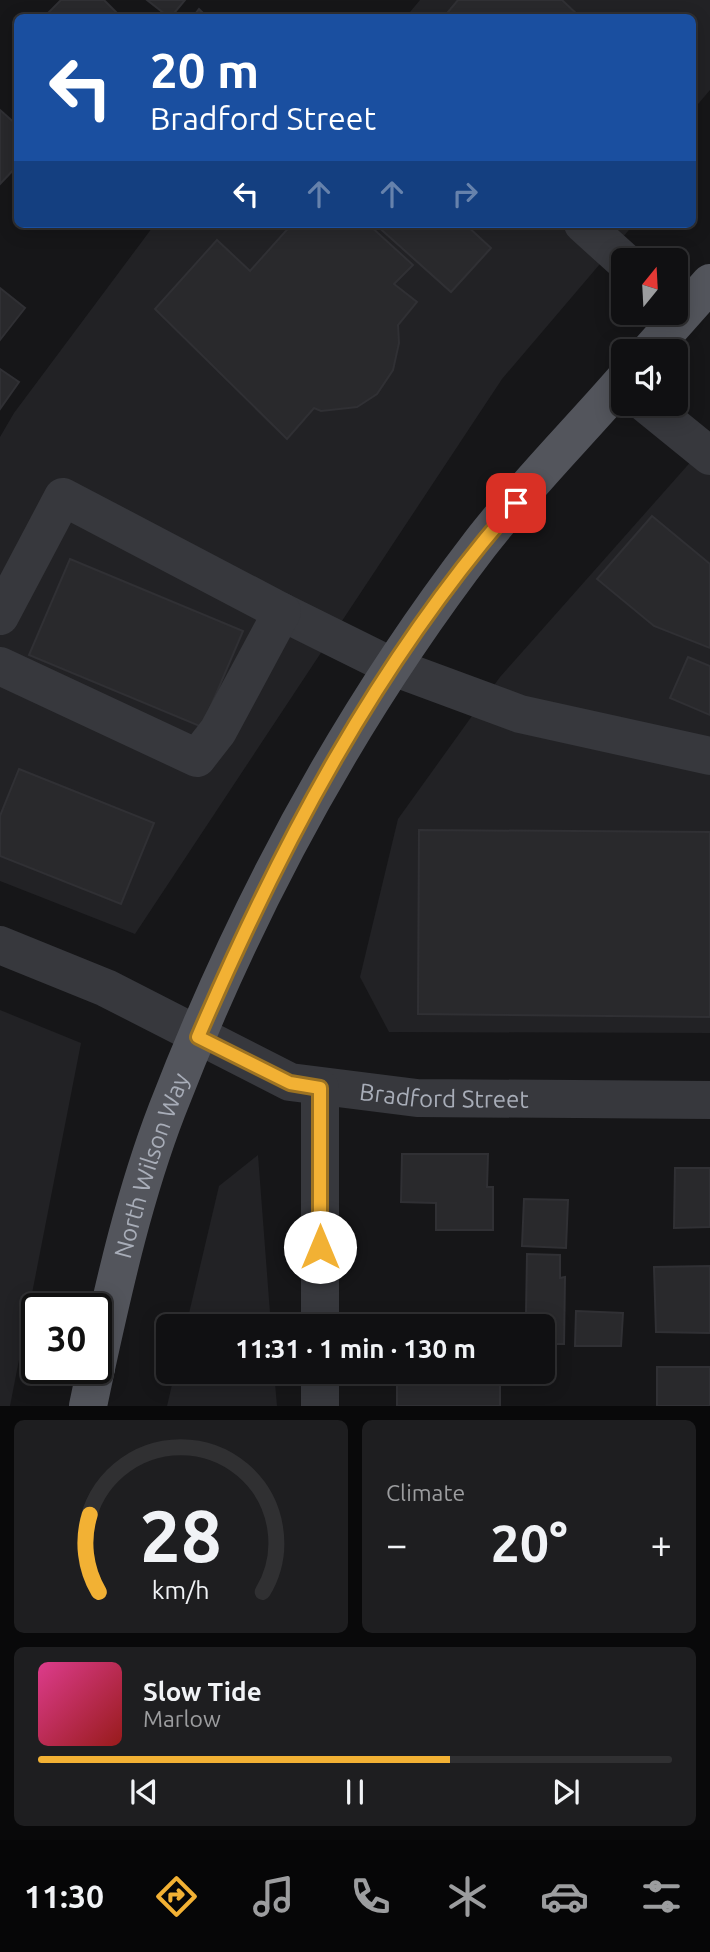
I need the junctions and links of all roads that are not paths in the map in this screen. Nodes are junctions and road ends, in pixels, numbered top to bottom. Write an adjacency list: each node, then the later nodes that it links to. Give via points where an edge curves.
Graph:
1 (587, 228): 2 (street)
2 (611, 249)
3 (710, 283): 4 (main road)
4 (688, 302)
5 (611, 407): 11 (main road, North Wilson Way, via 481,542)
6 (661, 416): 7 (street)
7 (710, 456)
8 (282, 612): 9 (street, via 64,497); 10 (street, via 218,731 197,758); 11 (street)
9 (0, 616)
10 (0, 666)
11 (393, 667): 12 (street, via 520,713); 14 (main road, North Wilson Way, via 310,801 243,932)
12 (710, 757)
13 (0, 945): 14 (street, Bradford Street, via 106,988)
14 (198, 1037): 15 (street, Bradford Street, via 290,1083); 17 (main road, North Wilson Way, via 166,1111)
15 (320, 1088): 16 (street, Bradford Street, via 417,1098); 18 (street)
16 (710, 1100)
17 (112, 1294)
18 (320, 1314)
19 (93, 1384): 21 (main road, North Wilson Way)
20 (320, 1384): 22 (street)
21 (88, 1406)
22 (320, 1406)

